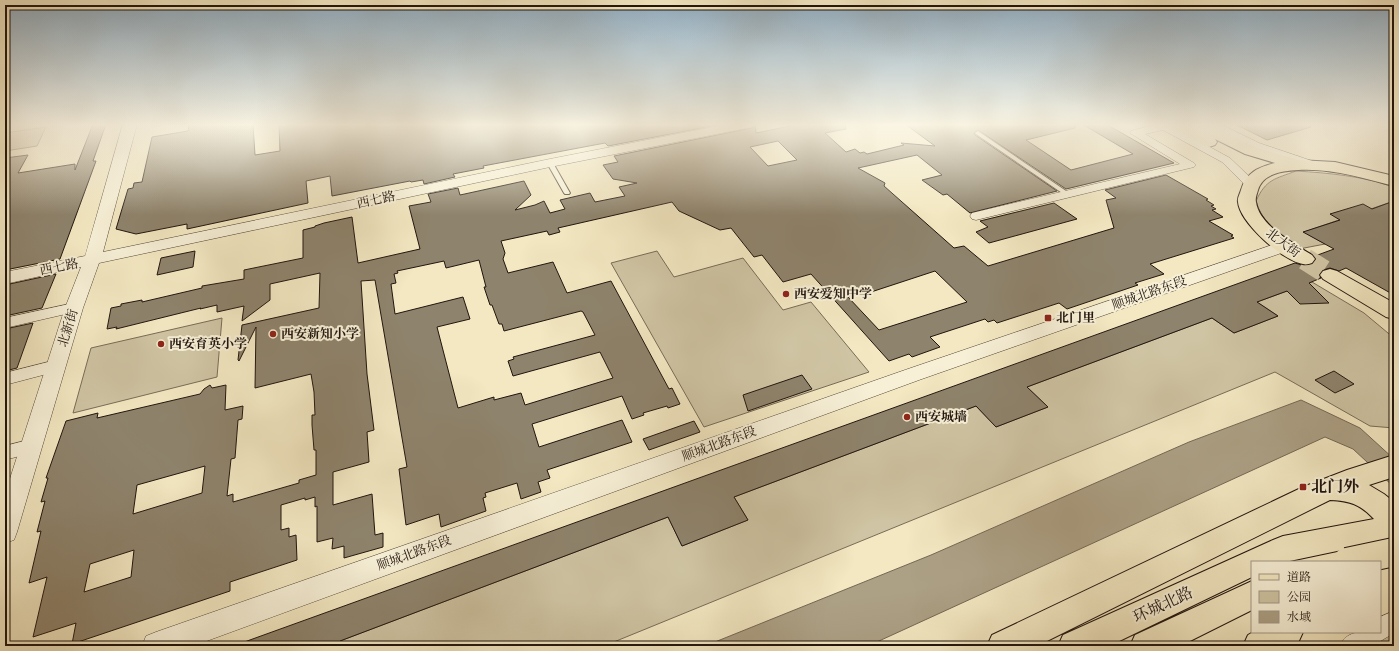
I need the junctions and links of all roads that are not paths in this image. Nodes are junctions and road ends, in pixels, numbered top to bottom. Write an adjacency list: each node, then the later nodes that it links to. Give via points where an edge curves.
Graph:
1 (122, 154): 18 (street, 北新街)
2 (594, 154): 8 (street, 西七路)
3 (1009, 154): 14 (lane)
4 (1172, 154): 14 (street, via 1190,165)
5 (1234, 154): 12 (main road, 北大街, via 1247,167)
6 (1263, 154): 9 (main road)
7 (1283, 154): 10 (street)
8 (550, 163): 13 (lane); 18 (street, 西七路)
9 (1299, 165): 10 (main road); 12 (main road, via 1268,170 1256,177)
10 (1317, 166): 11 (main road, via 1349,170)
11 (1394, 181)
12 (1251, 184): 16 (main road, 北大街, via 1247,202 1254,217 1267,233)
13 (567, 193)
14 (1067, 194): 15 (street)
15 (976, 216)
16 (1284, 246): 17 (main road, 北大街); 43 (street, 顺城北路东段, via 897,380)
17 (1305, 259)
18 (92, 260): 20 (street, 西七路); 21 (street, 北新街)
19 (1330, 275): 22 (main road)
20 (5, 278)
21 (74, 308): 23 (street); 24 (street, 北新街)
22 (1394, 312)
23 (5, 323)
24 (56, 366): 25 (street); 26 (street, 北新街)
25 (5, 379)
26 (32, 446): 27 (street); 32 (street, 北新街)
27 (5, 453)
28 (1394, 466): 29 (main road)
29 (1324, 490): 30 (main road, via 1345,490 1367,497 1386,511); 44 (main road)
30 (1394, 522)
31 (1394, 527): 34 (main road, 环城北路, via 1283,549)
32 (5, 532)
33 (1394, 551): 35 (main road, bridge); 37 (main road)
34 (1257, 561)
35 (1352, 561)
36 (1251, 564): 45 (main road, 环城北路)
37 (1381, 565)
38 (1251, 595): 46 (main road)
39 (1394, 621): 40 (street)
40 (1381, 628)
41 (1285, 633): 47 (main road)
42 (1374, 633): 48 (street)
43 (156, 646)
44 (1003, 646)
45 (1074, 646)
46 (1146, 646)
47 (1259, 646)
48 (1351, 646)

